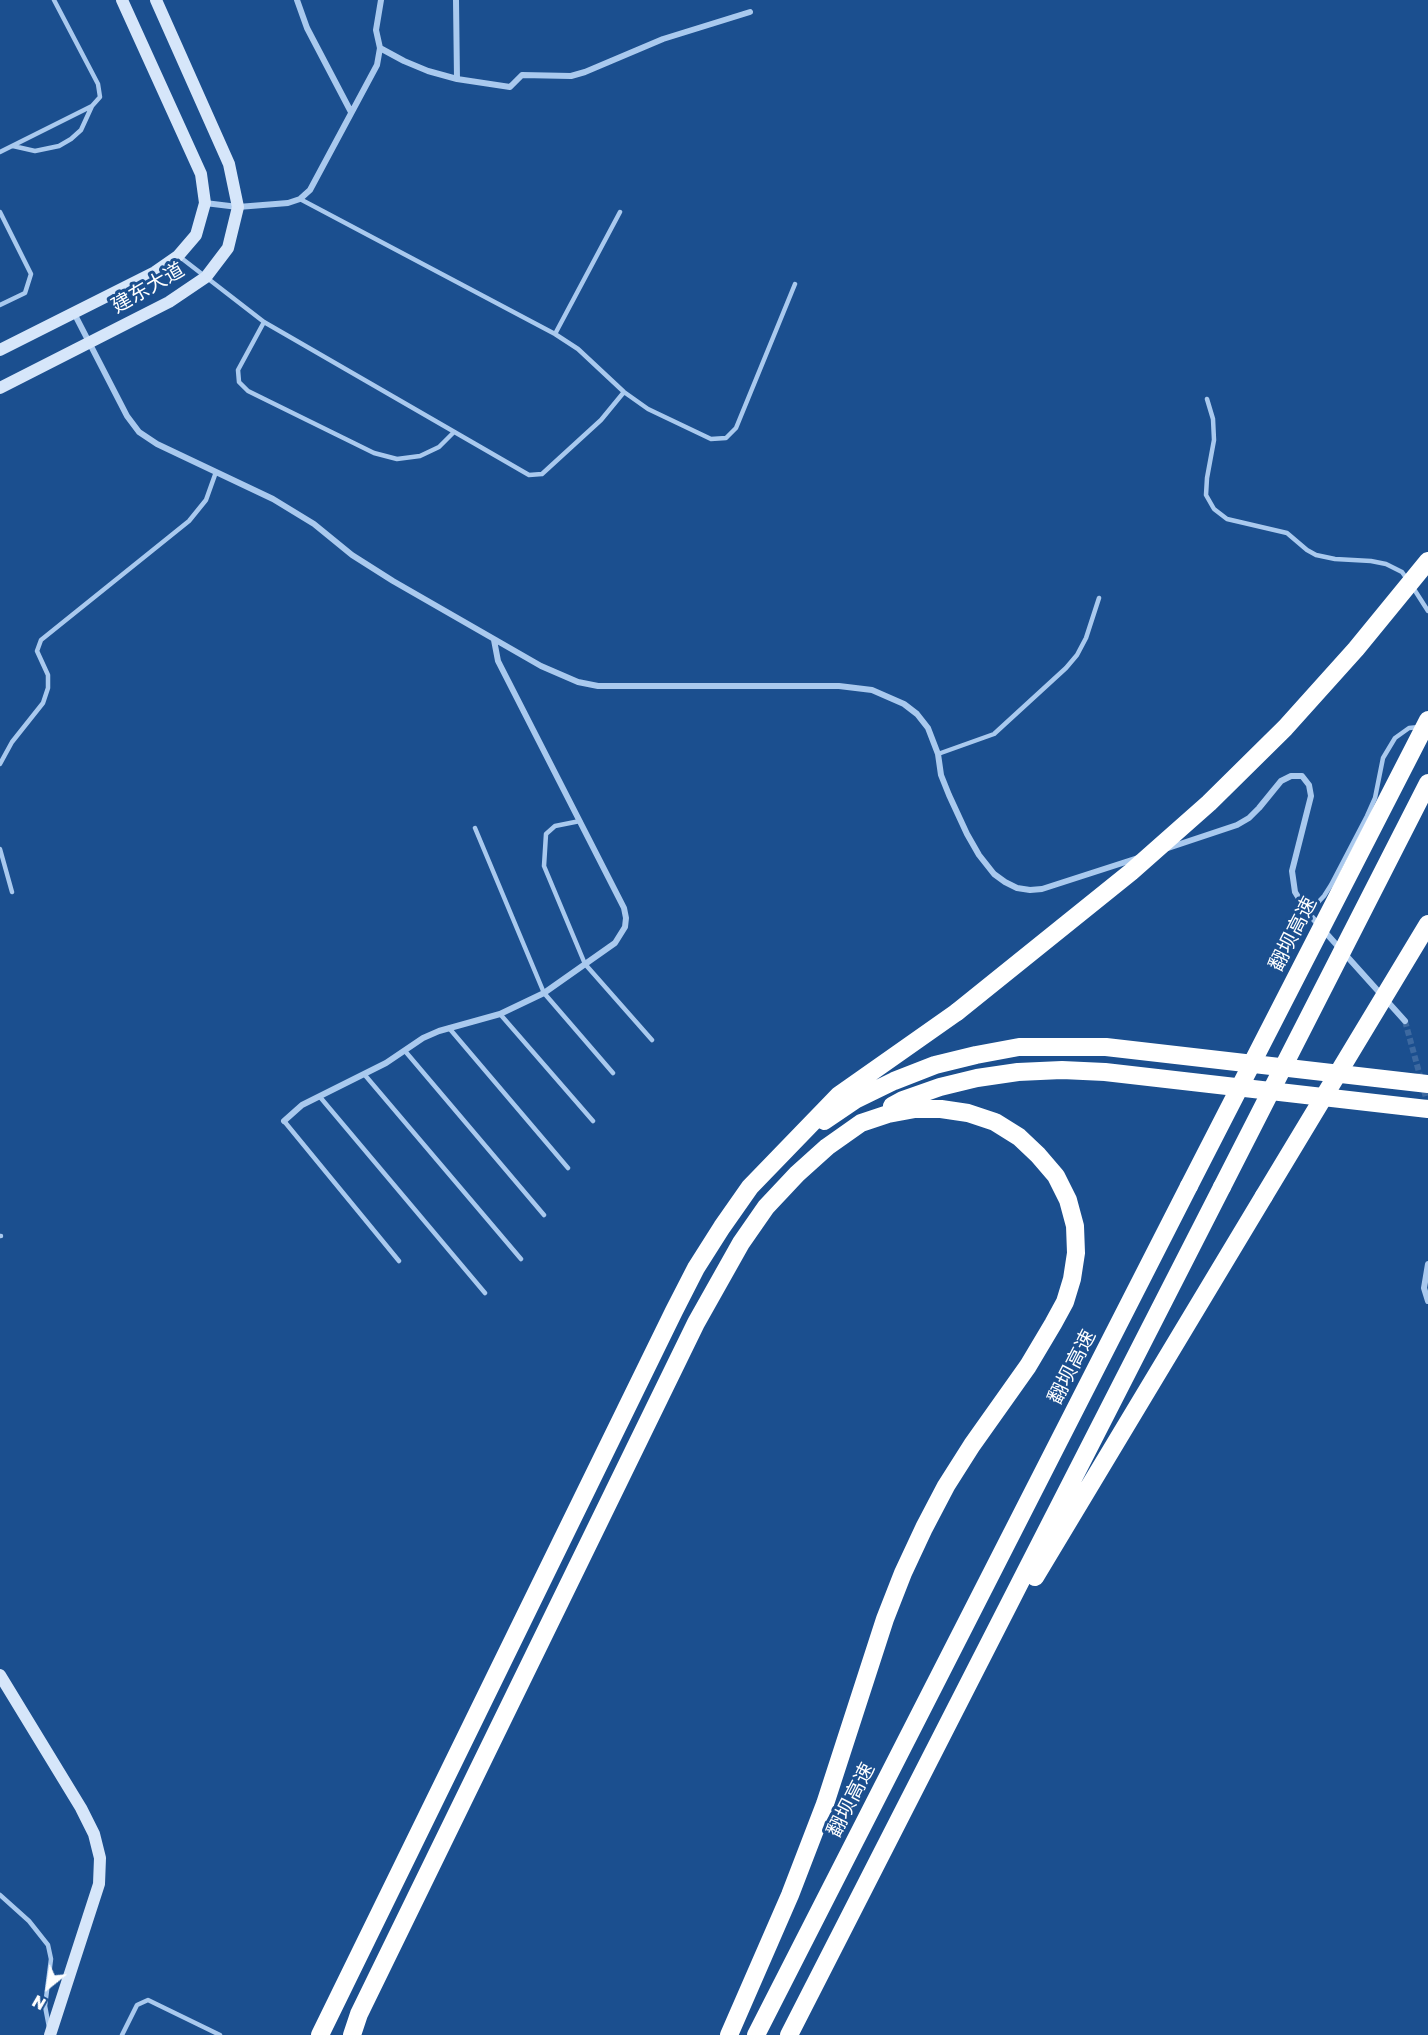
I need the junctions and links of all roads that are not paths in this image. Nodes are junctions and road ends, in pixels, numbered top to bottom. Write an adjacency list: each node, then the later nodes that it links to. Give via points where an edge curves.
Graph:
1 (54, 0): 10 (lane, via 98,84 100,97)
2 (123, 0): 15 (street, 建东大道, via 201,174)
3 (156, 0): 16 (street, 建东大道, via 229,164)
4 (297, 0): 11 (street, via 307,28)
5 (381, 0): 8 (street, via 376,30)
6 (456, 0): 9 (street)
7 (750, 12): 9 (street, via 663,39 571,76 522,75 510,87)
8 (380, 48): 9 (street, via 428,71); 11 (street, via 376,65)
9 (457, 79)
10 (92, 106): 12 (lane); 12 (lane, via 81,130 59,146 35,151)
11 (351, 112): 14 (street, via 310,190)
12 (13, 146): 13 (lane)
13 (0, 152)
14 (300, 199): 16 (street); 25 (lane)
15 (205, 203): 16 (street); 19 (street, 建东大道, via 196,235)
16 (238, 207): 20 (street, 建东大道, via 228,248)
17 (0, 212): 22 (lane, via 31,274 25,293)
18 (620, 212): 25 (lane)
19 (178, 256): 20 (lane); 23 (street, 建东大道)
20 (206, 277): 24 (lane); 26 (street, 建东大道, via 169,302)
21 (795, 284): 29 (lane, via 736,428 726,438 711,439 648,409)
22 (0, 305)
23 (74, 313): 26 (street); 27 (street, 建东大道)
24 (264, 322): 31 (lane); 31 (lane, via 238,370 239,382 248,391 374,453 397,459 420,456 439,447)
25 (555, 334): 29 (lane, via 578,349)
26 (89, 342): 28 (street, 建东大道); 32 (street, via 139,432)
27 (0, 350)
28 (0, 388)
29 (624, 392): 31 (lane, via 602,420 535,476)
30 (1207, 399): 35 (lane, via 1214,440 1206,495 1214,509 1227,519 1287,533 1307,550 1325,558 1386,564 1402,572)
31 (454, 432)
32 (216, 472): 36 (street, via 273,499 393,582); 40 (lane, via 206,500 189,521 41,640 37,651 48,675 48,688 43,702)
33 (1428, 561): 63 (highway, bridge, via 1285,728 1209,803 1131,872 957,1011 839,1095)
34 (1099, 598): 39 (lane, via 1086,638 1066,668 994,734)
35 (1428, 611)
36 (494, 640): 39 (street, via 541,666 598,686 839,686 872,690 917,714 928,728); 42 (street, via 498,661)
37 (1428, 720): 80 (highway, 翻坝高速, bridge)
38 (1428, 725): 46 (lane, via 1409,728 1395,738 1383,758 1367,816 1331,885)
39 (938, 754): 46 (street, via 949,795 979,855 1005,882 1030,890 1055,886 1237,825 1259,808 1281,781 1302,776 1311,796 1292,881)
40 (0, 764)
41 (1428, 783): 72 (highway, bridge)
42 (580, 820): 48 (street, via 626,918 615,943); 48 (lane, via 555,826 546,834 544,866)
43 (475, 828): 49 (lane)
44 (0, 849): 45 (lane)
45 (12, 892)
46 (1308, 913): 51 (street)
47 (1428, 924): 72 (highway, bridge)
48 (585, 964): 49 (street); 53 (lane)
49 (544, 993): 50 (street); 55 (lane)
50 (500, 1014): 52 (street); 60 (lane)
51 (1405, 1022)
52 (448, 1028): 54 (street); 64 (lane)
53 (652, 1040)
54 (405, 1051): 56 (street); 65 (lane)
55 (613, 1073)
56 (364, 1074): 58 (street); 66 (lane)
57 (1428, 1084): 63 (highway, via 1106,1047 1019,1047 935,1065 894,1081 818,1124)
58 (320, 1096): 61 (street, via 302,1105); 69 (lane)
59 (1428, 1109): 62 (highway, via 1062,1070 1018,1072 940,1087 903,1100)
60 (593, 1121)
61 (284, 1122): 67 (lane)
62 (861, 1123): 78 (highway, via 827,1147 766,1207 718,1281); 79 (highway, via 915,1109 968,1113 995,1122 1019,1137 1056,1176 1073,1218 1076,1253 1065,1302 1028,1366 946,1486 903,1573 825,1804)
63 (783, 1153): 77 (highway, via 750,1187 696,1268)
64 (568, 1168)
65 (544, 1215)
66 (520, 1259)
67 (399, 1261)
68 (1428, 1264): 70 (street, via 1424,1288)
69 (485, 1293)
70 (1428, 1301)
71 (0, 1675): 74 (street, via 81,1808 100,1858 99,1884)
72 (955, 1710): 81 (highway)
73 (0, 1895): 74 (lane, via 48,1944 51,1959 45,2006)
74 (51, 2034)
75 (122, 2035): 76 (lane, via 137,2005 148,2000)
76 (220, 2035)
77 (320, 2035)
78 (352, 2035)
79 (729, 2035)
80 (756, 2035)
81 (789, 2035)

